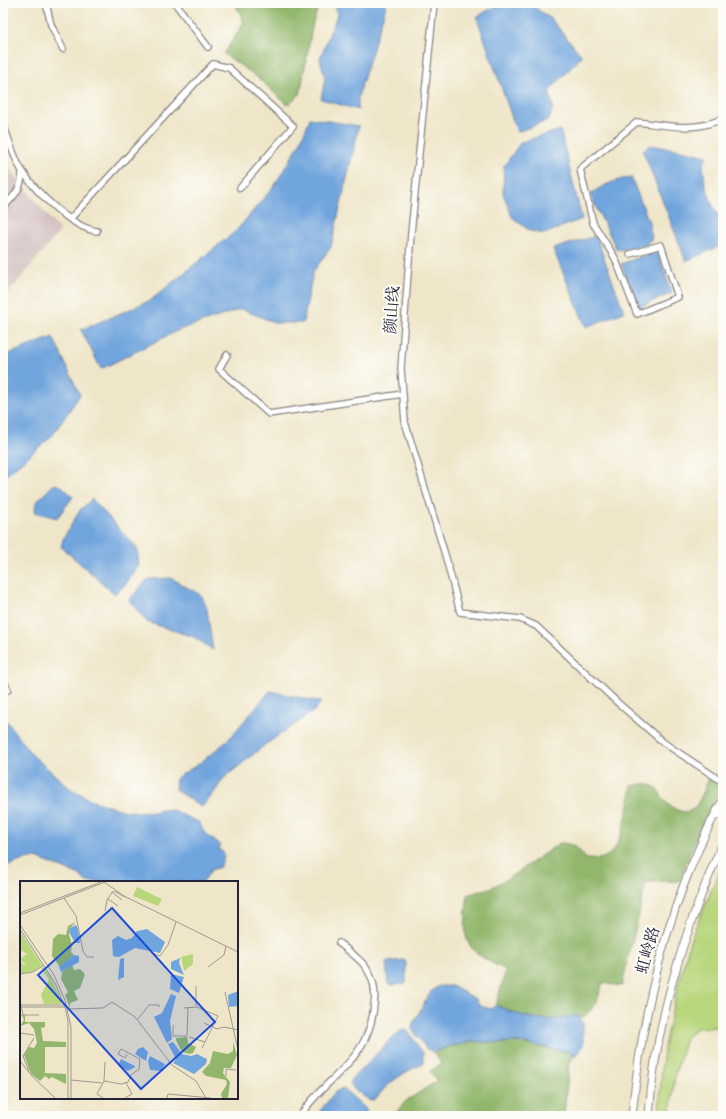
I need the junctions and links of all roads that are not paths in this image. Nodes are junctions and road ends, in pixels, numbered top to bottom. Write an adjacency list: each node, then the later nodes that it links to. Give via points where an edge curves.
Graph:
1 (46, 3): 5 (street, via 51,25)
2 (175, 3): 4 (street)
3 (434, 3): 15 (street, 颜山线, via 411,233 401,368)
4 (208, 47)
5 (63, 49)
6 (723, 118): 13 (street, via 712,124 687,128 637,122 580,169 593,223 615,258 637,314 678,297 661,245)
7 (3, 124): 8 (street)
8 (22, 172): 10 (street, via 19,190); 11 (street, via 51,205)
9 (240, 188): 11 (street, via 293,126 229,68 213,64)
10 (3, 208)
11 (70, 219): 12 (street, via 78,225)
12 (96, 231)
13 (630, 254)
14 (228, 355): 15 (street, via 219,369 269,414)
15 (403, 394): 18 (street, 颜山线, via 405,422 460,612 520,619 536,626 664,743)
16 (3, 680): 17 (street)
17 (8, 690)
18 (723, 782)
19 (722, 802): 20 (main road, 虹岭路)
20 (716, 813): 21 (street); 25 (main road, 虹岭路, via 681,891 664,943 641,1043)
21 (723, 818)
22 (723, 845): 26 (main road, 虹岭路, via 697,906 669,993 652,1083)
23 (339, 943): 24 (street, via 364,964 374,981 373,1016 367,1037 355,1057)
24 (300, 1116)
25 (632, 1116)
26 (649, 1116)

